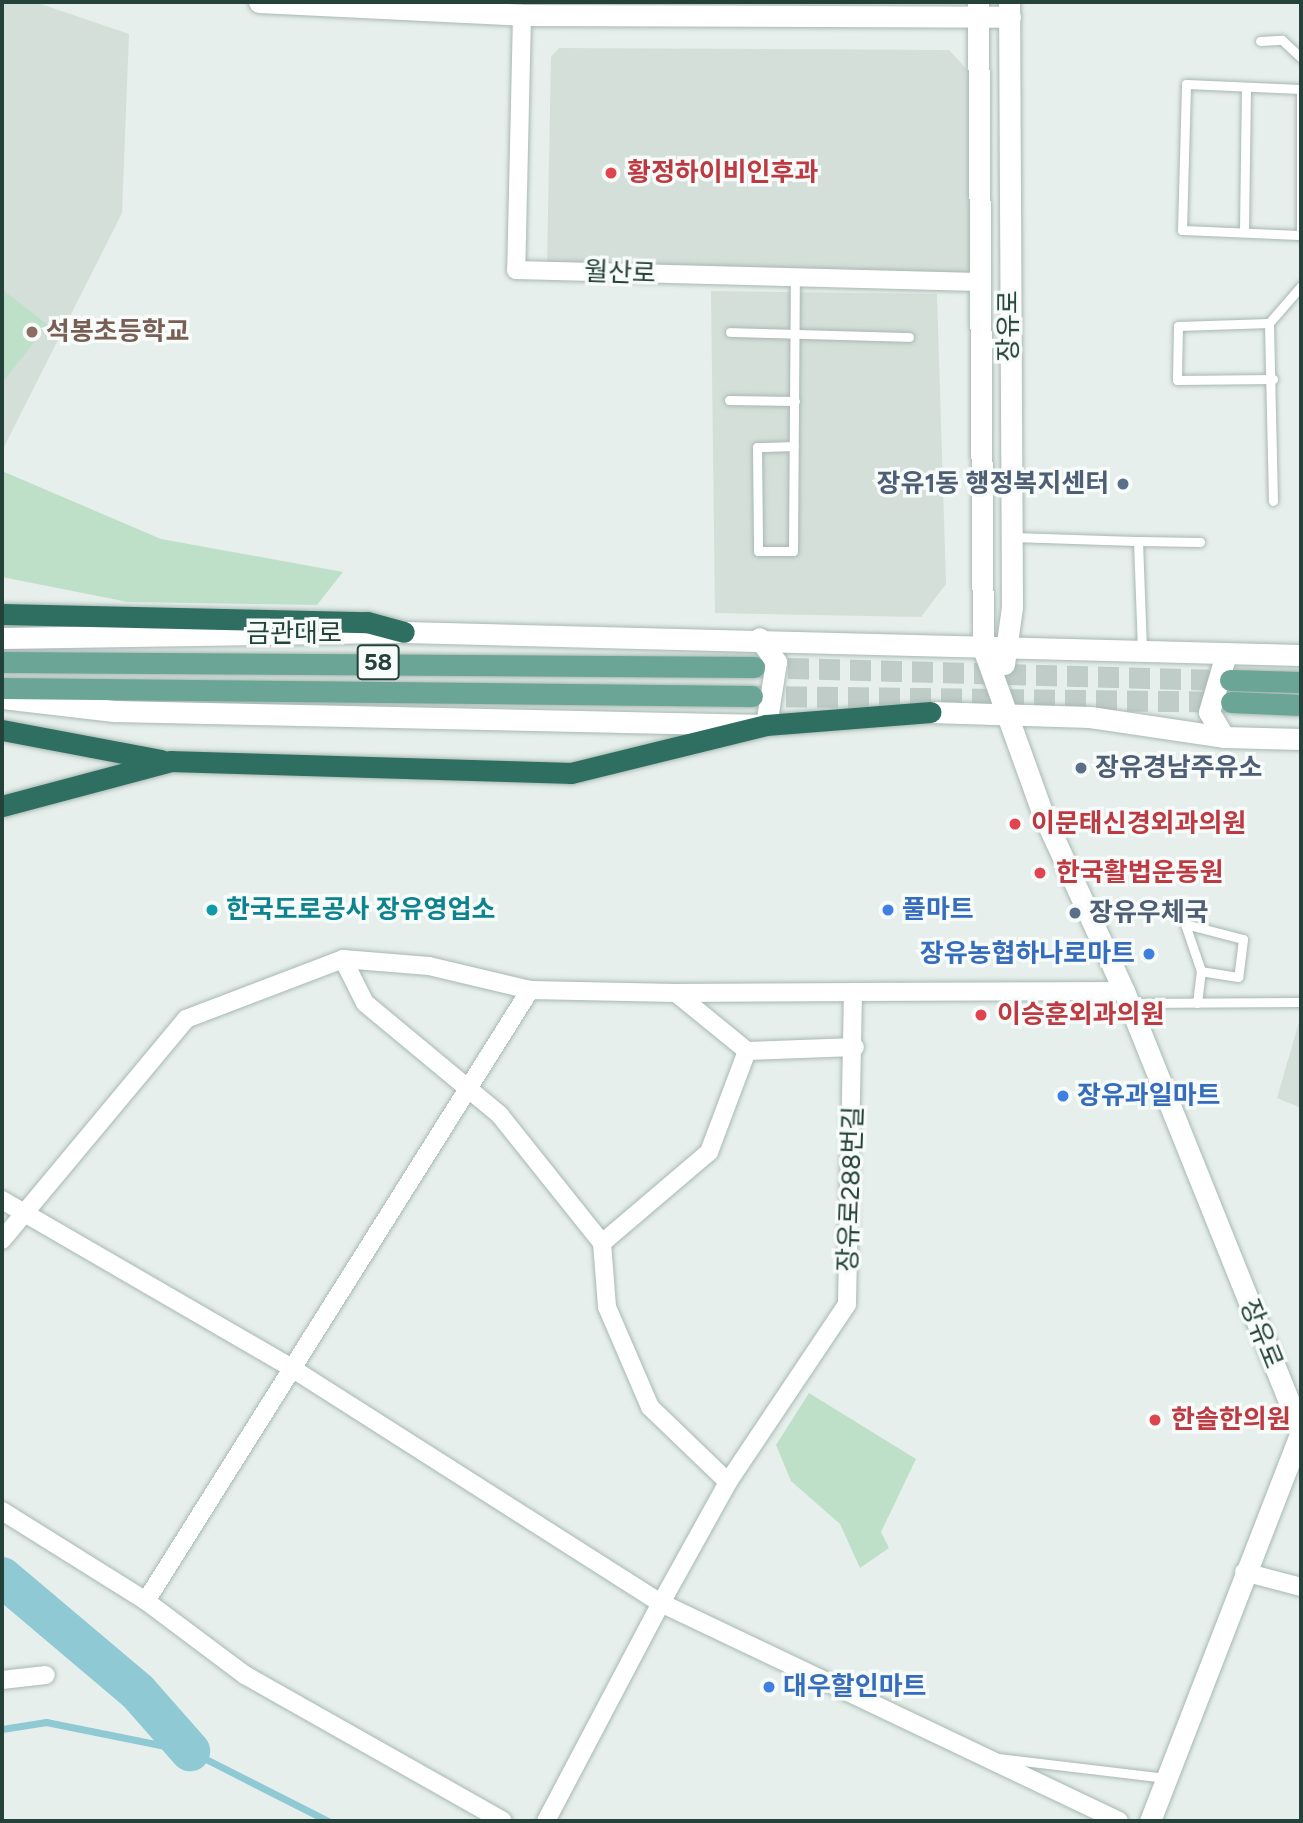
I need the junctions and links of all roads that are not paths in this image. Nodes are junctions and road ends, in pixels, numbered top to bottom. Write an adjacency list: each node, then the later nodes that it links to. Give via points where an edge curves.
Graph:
1 (258, 2): 5 (main road)
2 (644, 9): 3 (main road); 5 (main road)
3 (978, 9): 4 (main road); 13 (main road, 장유로)
4 (1010, 9): 24 (main road, 장유로)
5 (522, 15): 12 (street, 월산로, via 516,270)
6 (1260, 41): 7 (lane, via 1282,40)
7 (1301, 58)
8 (1246, 87): 9 (lane); 10 (lane); 10 (lane, via 1186,85 1182,230)
9 (1301, 89): 11 (lane)
10 (1244, 230): 11 (lane)
11 (1301, 236)
12 (795, 278): 13 (street, 월산로); 17 (lane)
13 (979, 282): 31 (main road, 장유로)
14 (1301, 286): 15 (lane)
15 (1269, 323): 19 (lane); 19 (lane, via 1178,326 1177,380)
16 (730, 332): 17 (lane)
17 (795, 336): 18 (lane); 21 (lane)
18 (909, 337)
19 (1273, 379): 23 (lane)
20 (729, 400): 21 (lane)
21 (795, 401): 22 (lane)
22 (794, 446): 22 (lane, via 793,551 758,551 757,447)
23 (1273, 501)
24 (1009, 537): 25 (lane); 32 (main road, 장유로)
25 (1138, 541): 26 (lane); 33 (lane)
26 (1200, 542)
27 (2, 614): 28 (highway, via 367,622)
28 (404, 632): 29 (main road); 30 (main road)
29 (2, 638)
30 (758, 638): 31 (main road); 48 (main road, via 776,662)
31 (983, 648): 32 (main road); 41 (main road, 장유로)
32 (1008, 650): 33 (main road); 41 (main road, 장유로)
33 (1142, 653): 34 (main road)
34 (1226, 654): 35 (main road); 50 (main road, via 1209,712)
35 (1301, 655)
36 (2, 662): 37 (main road, 금관대로 / 58)
37 (754, 667)
38 (1230, 680): 39 (main road)
39 (1301, 682)
40 (2, 688): 42 (main road, 58)
41 (995, 689): 47 (main road, 장유로)
42 (752, 696)
43 (2, 698): 48 (main road, via 114,711)
44 (1231, 702): 45 (main road)
45 (1301, 705)
46 (930, 712): 47 (main road); 48 (highway)
47 (1012, 716): 50 (main road, via 1090,717); 59 (main road, 장유로, via 1042,812)
48 (766, 725): 52 (highway, via 570,773)
49 (2, 730): 52 (highway)
50 (1224, 737): 51 (main road)
51 (1301, 739)
52 (171, 761): 53 (highway)
53 (2, 806)
54 (343, 959): 56 (street, via 429,966); 64 (street, via 365,1003); 66 (street, via 186,1020)
55 (1201, 971): 55 (lane, via 1185,924 1243,939 1238,977); 61 (lane)
56 (530, 990): 58 (street); 64 (street)
57 (853, 992): 58 (street); 59 (street); 62 (street, 장유로288번길)
58 (676, 993): 63 (street)
59 (1126, 997): 61 (lane); 70 (main road, 장유로)
60 (1301, 1002): 61 (lane)
61 (1197, 1003)
62 (855, 1047): 63 (street); 71 (street, 장유로288번길, via 847,1304)
63 (747, 1051): 68 (street, via 709,1152)
64 (468, 1087): 68 (street, via 500,1115); 69 (street)
65 (2, 1200): 66 (street)
66 (23, 1212): 67 (street); 69 (street)
67 (2, 1240)
68 (602, 1243): 71 (street, via 607,1307 650,1407)
69 (290, 1367): 75 (street); 76 (street)
70 (1301, 1432): 73 (main road, 장유로)
71 (728, 1482): 76 (street, 장유로288번길)
72 (2, 1511): 75 (street)
73 (1244, 1572): 74 (street); 80 (main road, 장유로)
74 (1301, 1587)
75 (146, 1601): 81 (street, via 245,1675)
76 (661, 1603): 79 (street); 82 (street, 장유로288번길)
77 (46, 1675): 78 (street)
78 (2, 1680)
79 (979, 1756): 80 (lane); 83 (street)
80 (1166, 1778): 84 (main road, 장유로)
81 (503, 1821)
82 (546, 1821)
83 (1119, 1821)
84 (1150, 1821)

